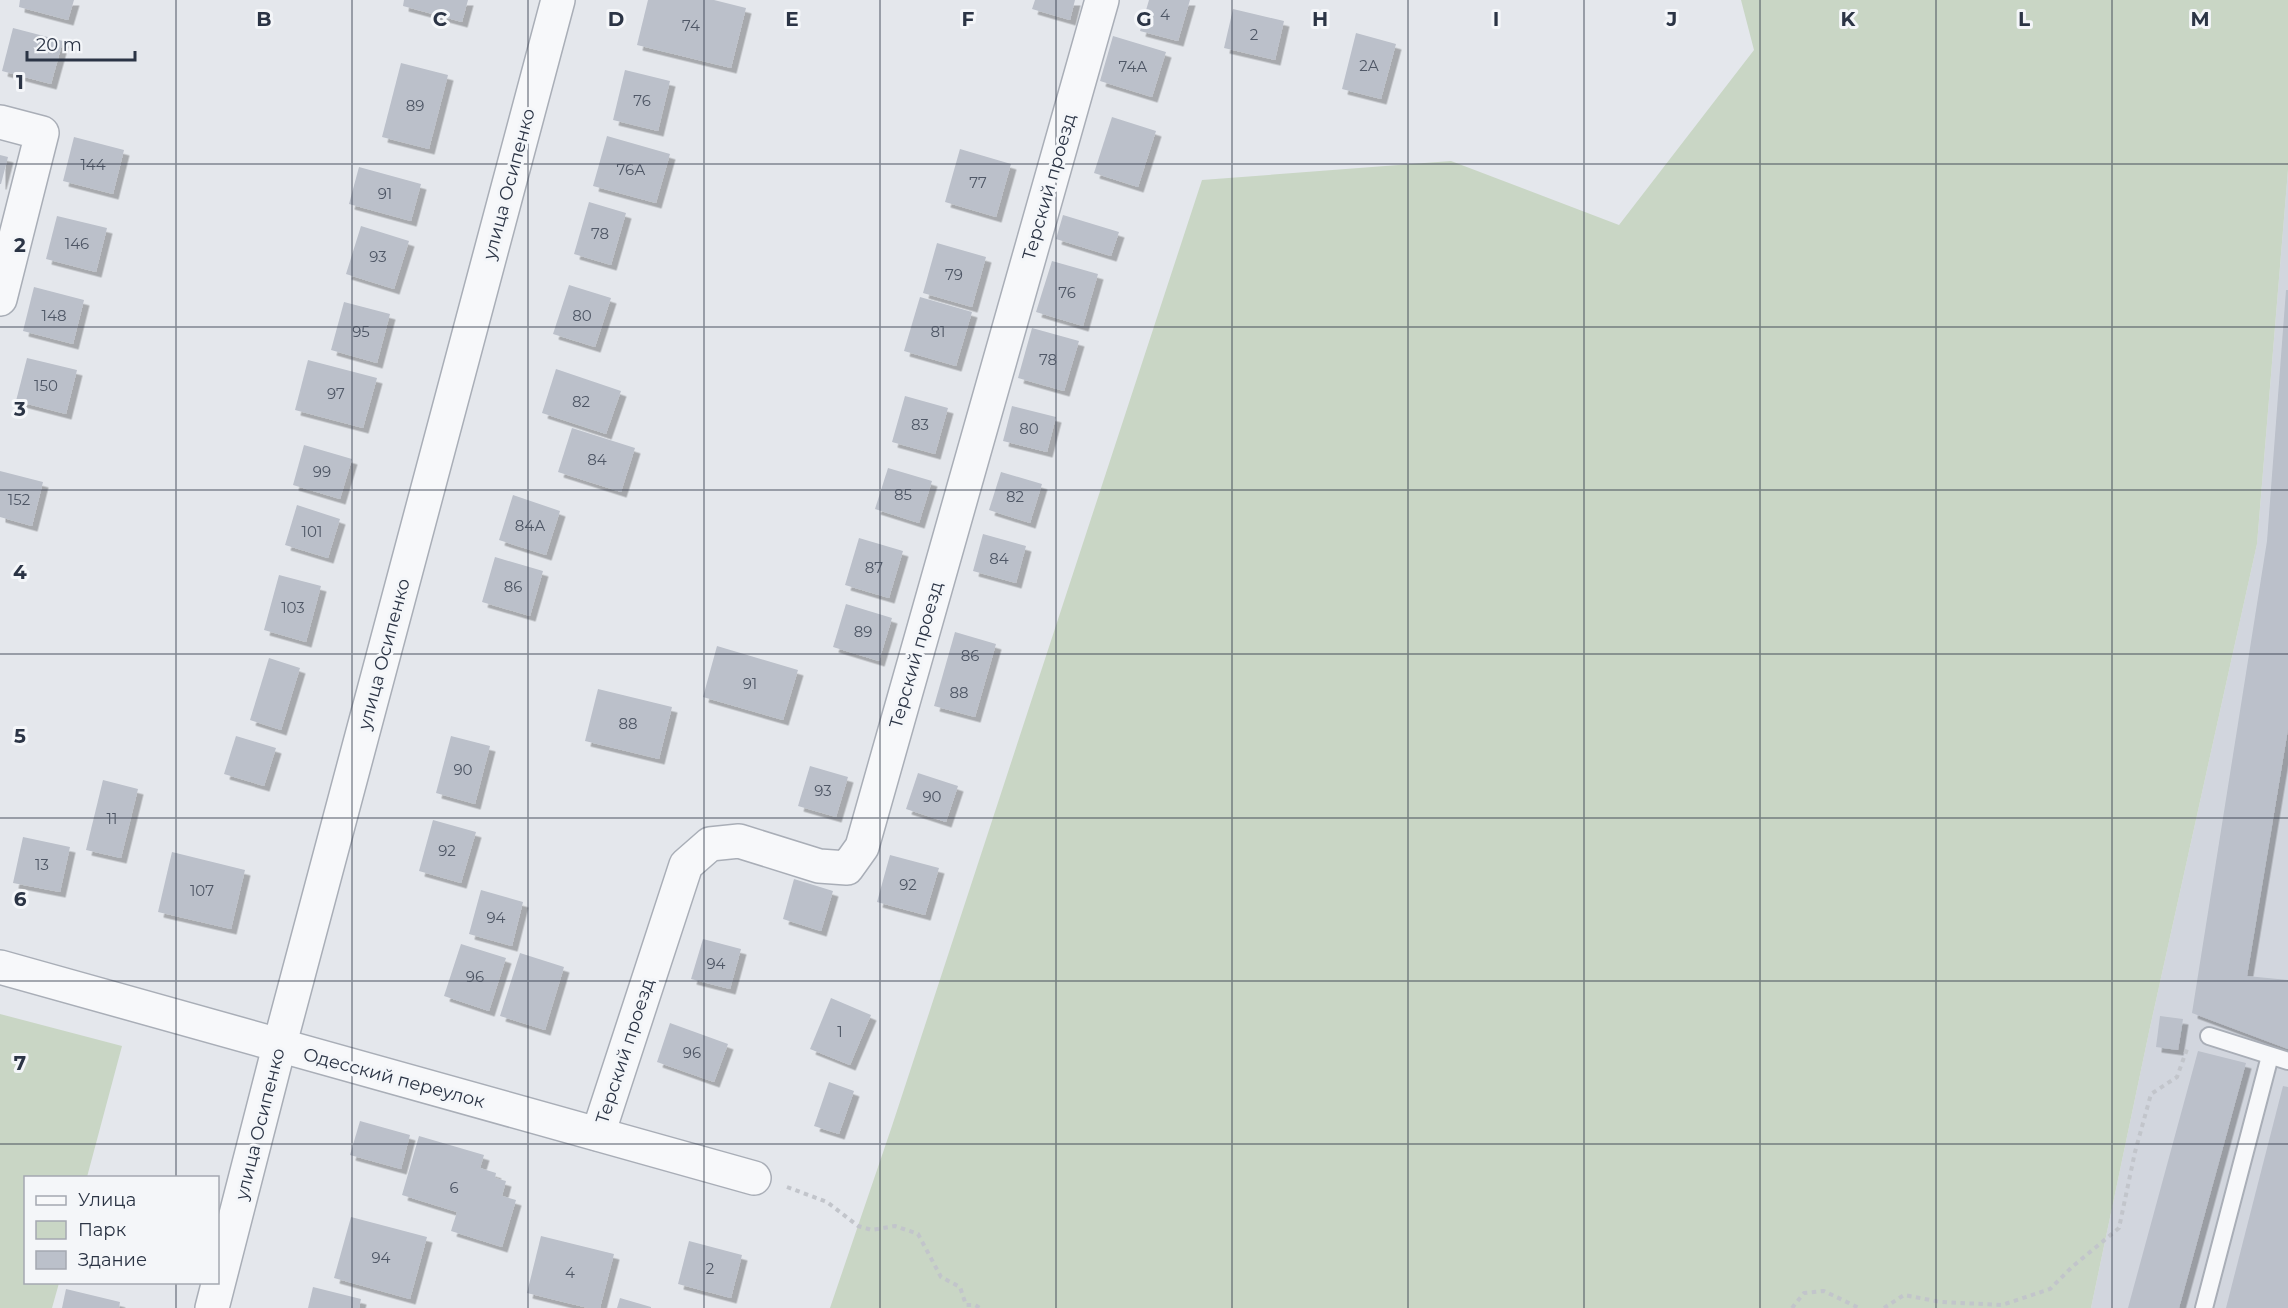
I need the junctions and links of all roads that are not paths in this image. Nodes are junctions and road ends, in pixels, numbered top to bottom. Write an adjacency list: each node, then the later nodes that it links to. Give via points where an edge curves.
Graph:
1 (558, 0): 7 (street, улица Осипенко)
2 (1102, 0): 10 (street, Терский проезд, via 862,847 847,868 819,866 739,841 710,844 686,865)
3 (0, 122): 4 (street, via 42,133)
4 (0, 299)
5 (0, 967): 7 (street, Одесский переулок)
6 (2209, 1036): 8 (lane)
7 (279, 1047): 10 (street, Одесский переулок); 12 (street, улица Осипенко)
8 (2270, 1056): 9 (lane); 15 (lane)
9 (2288, 1061)
10 (598, 1134): 11 (street, Одесский переулок)
11 (754, 1178)
12 (219, 1281)
13 (218, 1284): 14 (street, улица Осипенко)
14 (212, 1308)
15 (2204, 1308)

